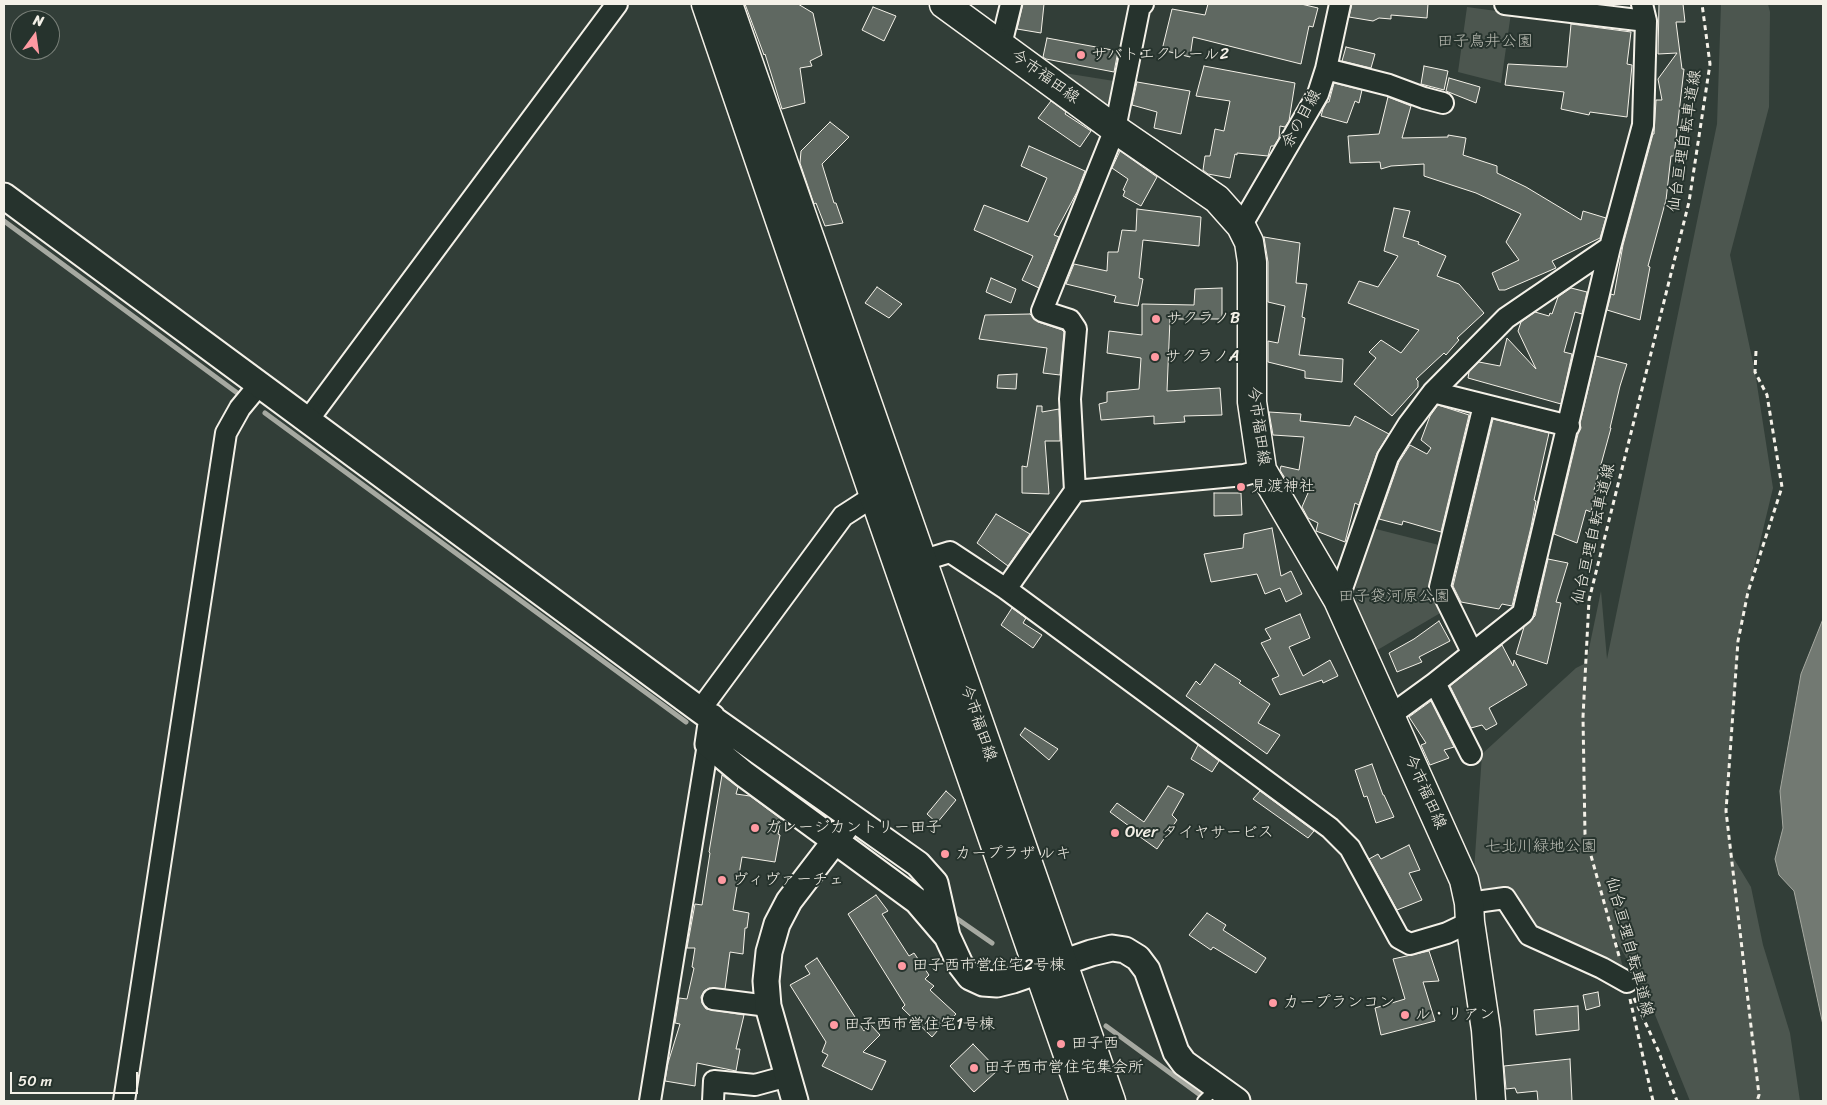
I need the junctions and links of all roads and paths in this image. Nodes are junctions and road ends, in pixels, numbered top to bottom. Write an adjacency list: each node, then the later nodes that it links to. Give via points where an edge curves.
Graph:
1 (617, 4): 22 (street)
2 (706, 4): 26 (main road, 今市福田線)
3 (728, 4): 27 (main road, 今市福田線)
4 (944, 4): 11 (main road, 今市福田線)
5 (1011, 4): 11 (street)
6 (1143, 4): 14 (street, via 1140,5)
7 (1340, 4): 12 (street, 余の目線)
8 (1505, 4): 10 (street)
9 (1702, 4): 41 (path, 仙台亘理自転車道線, via 1710,64 1689,202 1589,600 1583,717 1585,834)
10 (1644, 12): 17 (street, via 1643,125)
11 (1002, 45): 14 (main road, 今市福田線)
12 (1326, 69): 13 (street); 16 (street, 余の目線, via 1318,94)
13 (1443, 103)
14 (1116, 129): 16 (main road, 今市福田線, via 1217,199); 25 (street, via 1042,312 1070,320 1076,328 1070,399)
15 (4, 196): 19 (street)
16 (1241, 226): 24 (main road, 今市福田線, via 1249,242 1252,262 1252,402)
17 (1610, 248): 20 (street, via 1506,318); 23 (street)
18 (1756, 351): 56 (path, via 1755,372 1767,395 1782,487 1748,592 1738,641 1726,812 1758,1086)
19 (259, 385): 22 (street); 46 (street, via 240,408 226,433)
20 (1433, 392): 21 (street); 29 (street, via 1388,457)
21 (1484, 405): 23 (street); 30 (street, via 1440,588)
22 (308, 420): 32 (street)
23 (1569, 426): 30 (street, via 1523,613)
24 (1262, 470): 25 (street, via 1244,475); 29 (main road, 今市福田線)
25 (1076, 491): 28 (street)
26 (874, 496): 32 (street, via 843,516); 40 (main road, 今市福田線)
27 (921, 561): 28 (street, via 950,552); 40 (main road, 今市福田線)
28 (1006, 589): 38 (street, via 1330,828 1350,848 1398,938 1410,944 1448,933)
29 (1338, 600): 33 (main road, 今市福田線)
30 (1472, 652): 31 (street)
31 (1435, 683): 33 (street); 35 (street)
32 (706, 714): 34 (street); 36 (street)
33 (1391, 715): 38 (main road, 今市福田線, via 1464,880)
34 (708, 744): 37 (street); 47 (street)
35 (1471, 754)
36 (853, 818): 37 (street); 39 (street, via 918,864 935,883)
37 (834, 842): 39 (street, via 917,902); 43 (street, via 789,902 777,924 769,952)
38 (1470, 912): 41 (street, via 1505,898 1529,935); 53 (main road, 今市福田線, via 1486,1030)
39 (947, 936): 40 (street, via 965,971 983,983 997,984)
40 (1050, 967): 45 (street, via 1112,948 1125,950 1138,958 1147,970 1176,1052); 50 (main road, 今市福田線); 51 (main road, 今市福田線)
41 (1627, 982): 54 (path, 仙台亘理自転車道線); 55 (path, via 1658,1050)
42 (713, 999): 43 (street)
43 (768, 1006): 44 (street)
44 (788, 1076): 48 (street, via 756,1086 714,1081); 49 (street)
45 (1208, 1095): 52 (street)
46 (124, 1101)
47 (650, 1101)
48 (713, 1101)
49 (795, 1101)
50 (1084, 1101)
51 (1111, 1101)
52 (1236, 1101)
53 (1490, 1101)
54 (1653, 1101)
55 (1676, 1101)
56 (1757, 1101)

